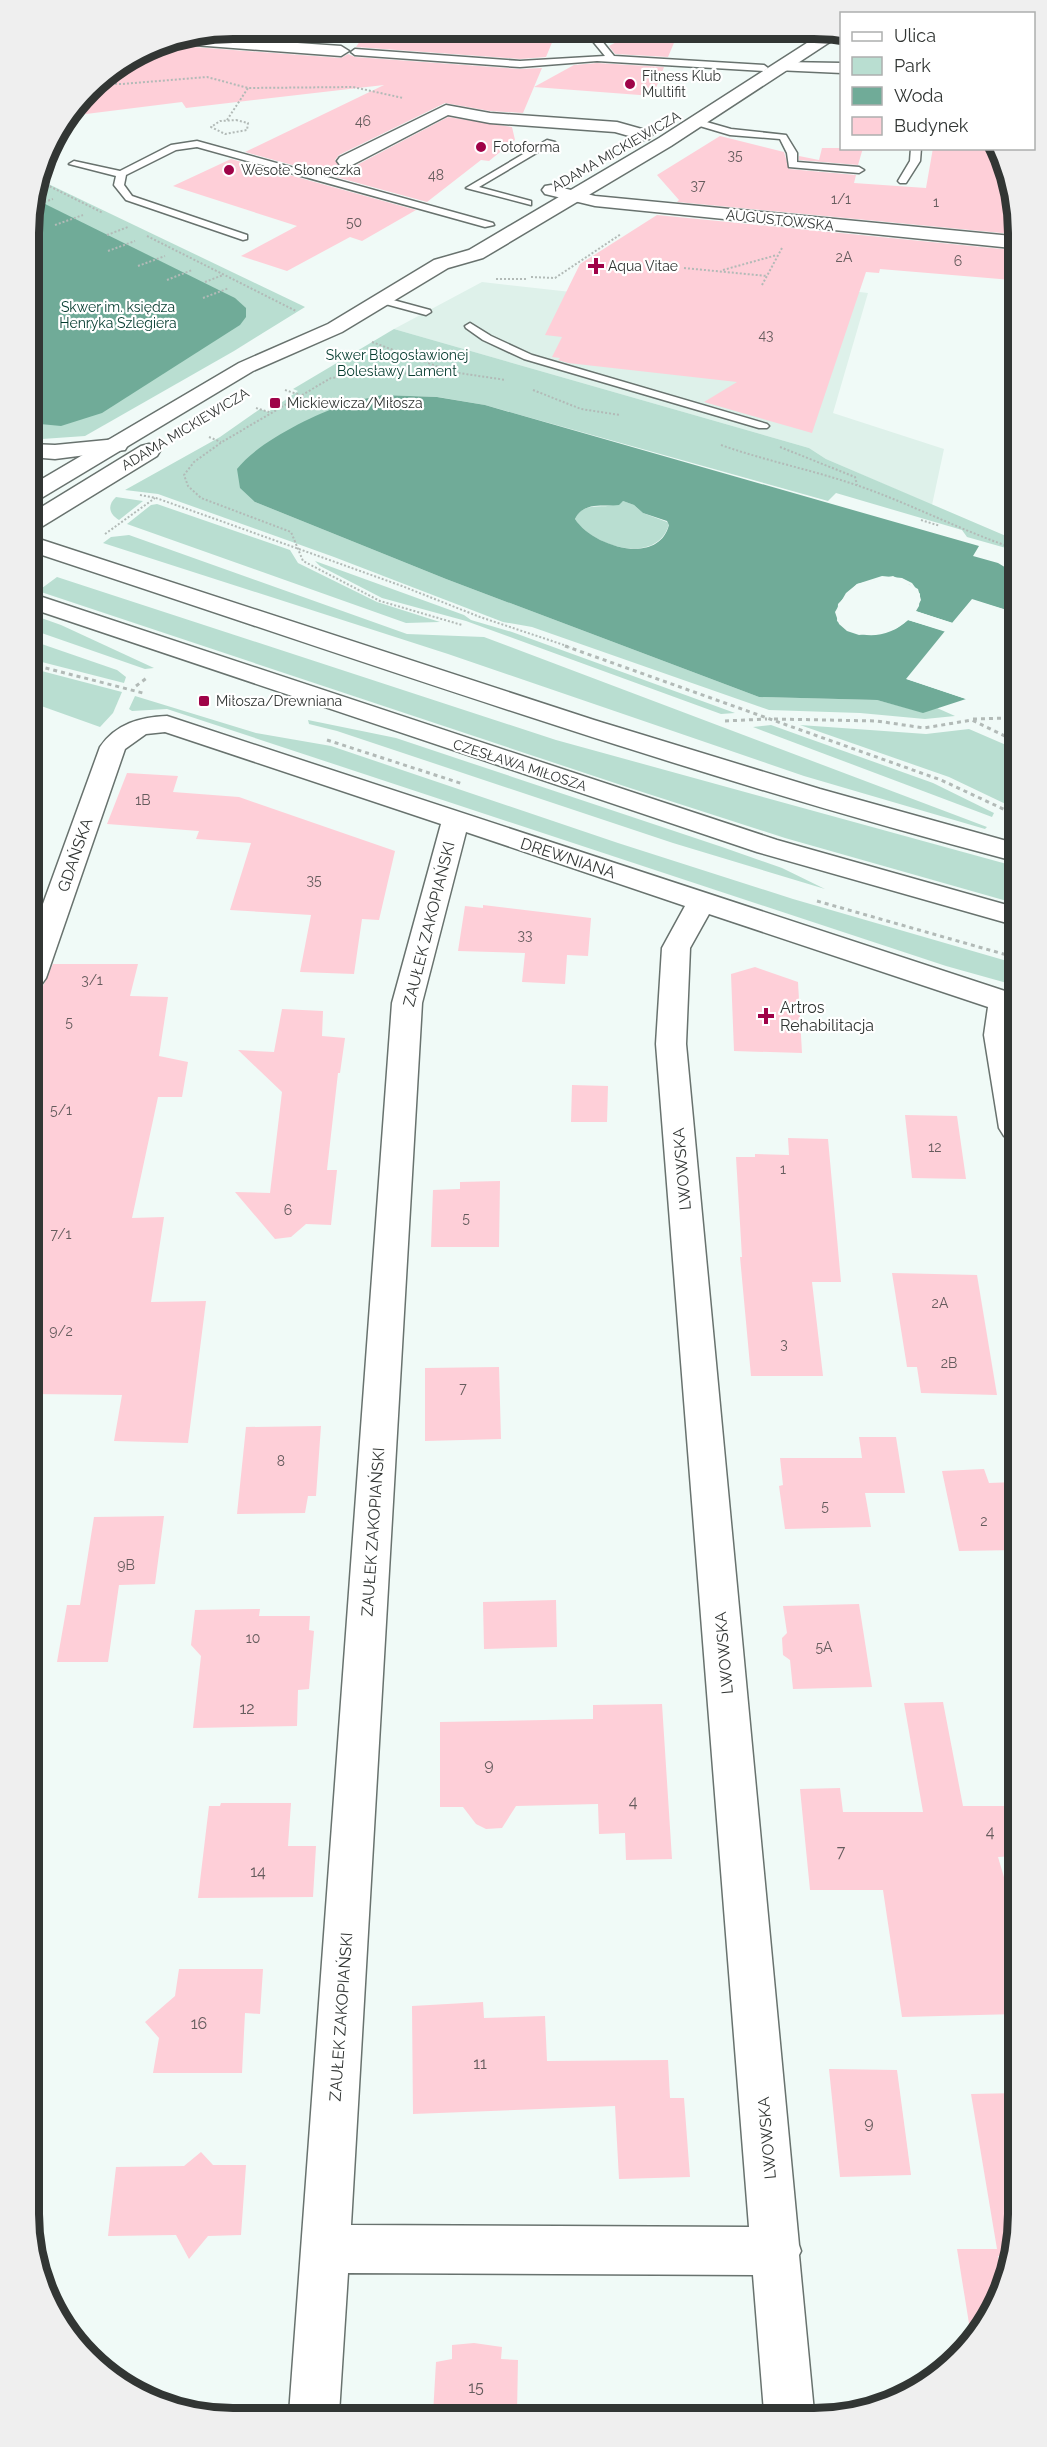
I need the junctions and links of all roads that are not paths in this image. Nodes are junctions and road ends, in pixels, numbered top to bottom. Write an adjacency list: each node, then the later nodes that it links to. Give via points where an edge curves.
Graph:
1 (595, 39): 6 (lane)
2 (823, 39): 5 (street, ADAMA MICKIEWICZA)
3 (208, 41): 4 (street)
4 (348, 52): 6 (lane, via 520,64)
5 (800, 53): 7 (street, ADAMA MICKIEWICZA); 8 (street, ADAMA MICKIEWICZA)
6 (612, 58): 8 (lane)
7 (782, 67): 8 (street); 9 (street); 12 (street, ADAMA MICKIEWICZA)
8 (764, 68): 12 (street, ADAMA MICKIEWICZA)
9 (840, 68)
10 (427, 104): 11 (street)
11 (446, 110): 13 (street, via 490,118 617,127); 18 (street)
12 (693, 115): 13 (street, ADAMA MICKIEWICZA); 15 (street, ADAMA MICKIEWICZA); 20 (lane, via 730,132 783,137 792,153 792,165)
13 (643, 135): 15 (street); 16 (street, ADAMA MICKIEWICZA)
14 (550, 142): 26 (lane, via 471,188)
15 (665, 142): 25 (street, ADAMA MICKIEWICZA)
16 (622, 147)
17 (916, 150): 23 (lane, via 915,160)
18 (346, 161)
19 (75, 164): 21 (lane)
20 (859, 170)
21 (121, 174): 28 (lane, via 174,147 197,144); 30 (lane, via 119,185 129,198)
22 (571, 177): 24 (street, ADAMA MICKIEWICZA)
23 (903, 181)
24 (550, 190): 25 (street, AUGUSTOWSKA); 26 (street, ADAMA MICKIEWICZA)
25 (575, 197): 27 (street, ADAMA MICKIEWICZA); 31 (street, AUGUSTOWSKA)
26 (528, 203): 27 (street); 28 (street, ADAMA MICKIEWICZA)
27 (552, 209): 29 (street, ADAMA MICKIEWICZA)
28 (489, 225): 29 (street); 32 (street, ADAMA MICKIEWICZA, via 454,248)
29 (511, 232): 32 (street, ADAMA MICKIEWICZA, via 476,254)
30 (243, 237)
31 (1008, 242)
32 (441, 264): 33 (street, ADAMA MICKIEWICZA)
33 (382, 300): 34 (lane); 36 (street, ADAMA MICKIEWICZA)
34 (426, 312)
35 (470, 326): 38 (lane, via 528,357)
36 (335, 328): 37 (street, ADAMA MICKIEWICZA, via 286,367); 40 (street, ADAMA MICKIEWICZA, via 246,368)
37 (276, 385)
38 (763, 426)
39 (168, 440): 43 (street, ADAMA MICKIEWICZA)
40 (117, 445): 41 (street); 42 (street, ADAMA MICKIEWICZA)
41 (39, 451)
42 (39, 490)
43 (39, 519)
44 (39, 546): 48 (street, via 596,729)
45 (39, 603): 50 (street, CZESŁAWA MIŁOSZA, via 767,846)
46 (123, 736): 47 (street, DREWNIANA, via 135,728 167,724); 51 (street, GDAŃSKA, via 113,747)
47 (455, 822): 49 (street, DREWNIANA); 55 (street, ZAUŁEK ZAKOPIAŃSKI, via 407,1003)
48 (1008, 850)
49 (702, 901): 52 (street, DREWNIANA); 56 (street, LWOWSKA, via 676,948 670,1044)
50 (1008, 914)
51 (39, 955)
52 (1008, 1004)
53 (1008, 1007): 54 (street, via 999,1035)
54 (1008, 1087)
55 (326, 2249): 56 (street); 57 (street, ZAUŁEK ZAKOPIAŃSKI)
56 (777, 2251): 58 (street, LWOWSKA)
57 (314, 2408)
58 (789, 2408)

